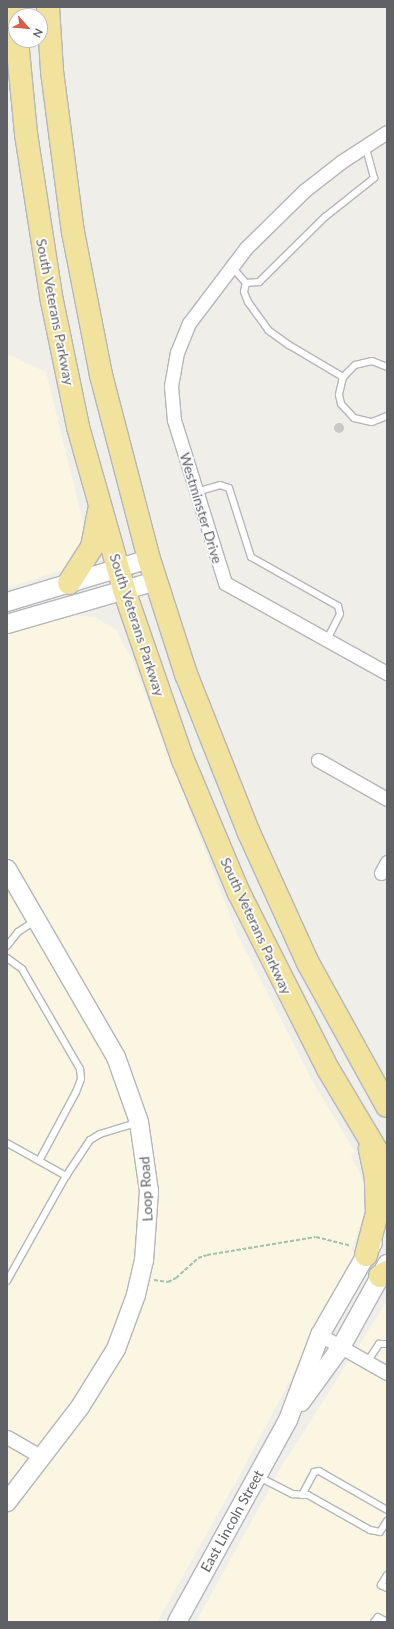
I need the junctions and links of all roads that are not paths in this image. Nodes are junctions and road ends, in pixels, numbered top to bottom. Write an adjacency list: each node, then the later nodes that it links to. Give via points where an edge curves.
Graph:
1 (48, 7): 12 (highway, via 53,78 72,232 101,375)
2 (18, 48): 11 (highway, South Veterans Parkway, via 27,142 52,301 78,426)
3 (387, 132): 4 (street, Westminster Drive)
4 (365, 146): 5 (street, Westminster Drive, via 292,201); 6 (lane, via 374,178 325,216 260,282)
5 (231, 266): 6 (lane); 10 (street, Westminster Drive, via 188,323 173,368 171,386 174,420)
6 (246, 283): 8 (lane, via 244,292 248,302 268,330 289,346)
7 (387, 367): 8 (lane, via 372,361 363,362 348,370)
8 (343, 377): 9 (lane, via 339,395 347,412 363,421 372,422)
9 (387, 416)
10 (196, 492): 19 (street, Westminster Drive, via 226,582); 19 (lane, via 220,485 229,488 251,557 338,606 340,614)
11 (100, 508): 13 (highway, South Veterans Parkway); 15 (highway, via 92,547)
12 (149, 559): 13 (main road); 14 (highway)
13 (118, 569): 15 (main road); 16 (highway, South Veterans Parkway)
14 (156, 581): 16 (main road); 27 (highway, via 186,674 249,833 308,963)
15 (69, 583): 17 (main road)
16 (124, 590): 18 (main road); 29 (highway, South Veterans Parkway, via 183,760 239,893 290,998)
17 (7, 602)
18 (7, 624)
19 (328, 638): 20 (street, Westminster Drive)
20 (387, 673)
21 (318, 760): 22 (street)
22 (387, 799)
23 (7, 869): 24 (main road, Loop Road)
24 (37, 921): 25 (lane, via 18,932); 28 (main road, Loop Road, via 106,1038 128,1088)
25 (7, 946)
26 (7, 958): 31 (lane, via 22,969 80,1069 82,1079)
27 (386, 1103)
28 (139, 1122): 33 (lane, via 100,1134 90,1140); 45 (main road, Loop Road, via 147,1167 149,1204 144,1260 136,1295 109,1362 80,1407)
29 (366, 1135): 32 (highway, South Veterans Parkway); 35 (highway, via 378,1194 377,1213)
30 (7, 1143): 31 (lane)
31 (39, 1161): 33 (lane)
32 (387, 1168)
33 (66, 1176): 37 (lane)
34 (387, 1218): 35 (main road, East Lincoln Street)
35 (362, 1252): 38 (main road, East Lincoln Street)
36 (385, 1271): 40 (main road, East Lincoln Street)
37 (7, 1281)
38 (320, 1335): 40 (street); 43 (main road, East Lincoln Street)
39 (387, 1344): 41 (lane, via 379,1344)
40 (342, 1348): 41 (street); 43 (main road, East Lincoln Street)
41 (366, 1362): 42 (street)
42 (387, 1373)
43 (288, 1420): 46 (main road, East Lincoln Street)
44 (7, 1437): 45 (street)
45 (42, 1456): 48 (main road, Loop Road)
46 (258, 1476): 47 (lane, via 293,1494); 53 (main road, East Lincoln Street)
47 (302, 1495): 49 (lane, via 314,1472 319,1471); 50 (lane, via 308,1495 370,1530 380,1532)
48 (7, 1502)
49 (387, 1510)
50 (387, 1521)
51 (387, 1575): 52 (lane, via 381,1585)
52 (387, 1588)
53 (177, 1622)
54 (374, 1622): 55 (lane, via 378,1617)
55 (387, 1622)

